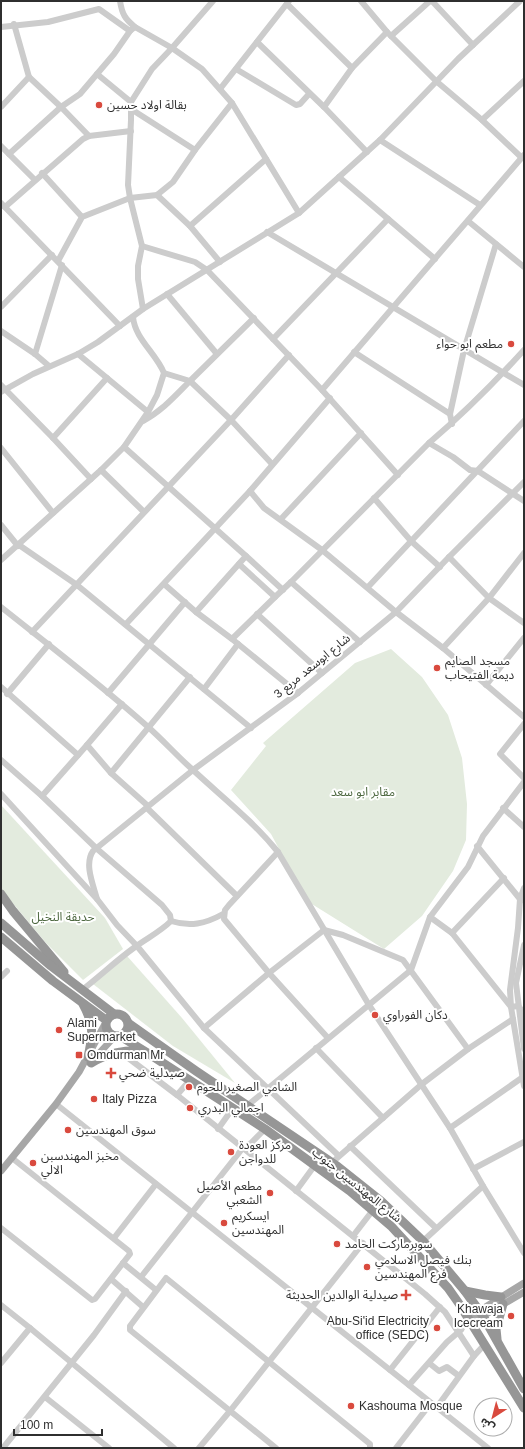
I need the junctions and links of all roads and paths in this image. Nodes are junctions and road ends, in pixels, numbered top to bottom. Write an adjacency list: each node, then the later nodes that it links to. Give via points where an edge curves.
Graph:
1 (120, 1): 9 (street, via 122,13)
2 (214, 1): 13 (street)
3 (361, 1): 10 (street)
4 (431, 1): 10 (street); 12 (street)
5 (520, 1): 12 (street)
6 (288, 3): 11 (street); 14 (street)
7 (14, 24): 8 (street); 9 (street, via 48,22 99,9); 17 (street)
8 (1, 26)
9 (133, 29): 13 (street); 16 (street)
10 (389, 34): 14 (street); 18 (street)
11 (257, 42): 15 (street); 21 (street)
12 (473, 45): 18 (street)
13 (172, 48): 20 (street, via 202,69); 25 (street, via 152,69)
14 (352, 68): 27 (street)
15 (236, 69): 20 (street); 21 (street, via 296,105)
16 (98, 74): 25 (street); 26 (street, via 80,94)
17 (29, 77): 24 (street); 26 (street)
18 (436, 81): 28 (street); 31 (street)
19 (524, 81): 28 (street)
20 (220, 89): 23 (street)
21 (309, 94): 27 (street)
22 (1, 96): 24 (street)
23 (232, 103): 33 (street); 37 (street)
24 (3, 105)
25 (131, 105): 29 (street); 33 (street)
26 (61, 107): 30 (street); 35 (street)
27 (324, 107): 34 (street)
28 (482, 120): 36 (street)
29 (131, 132): 30 (street); 42 (street, via 128,185)
30 (89, 136): 38 (street)
31 (380, 140): 34 (street); 44 (street)
32 (1, 146): 35 (street)
33 (195, 150): 41 (street, via 173,182)
34 (367, 152): 39 (street)
35 (9, 154): 40 (street)
36 (523, 156): 44 (street)
37 (266, 159): 45 (street); 49 (street)
38 (42, 174): 40 (street); 46 (street)
39 (339, 177): 45 (street); 47 (street)
40 (35, 180): 43 (street)
41 (157, 195): 42 (street); 49 (street)
42 (130, 198): 46 (street); 52 (street)
43 (3, 205): 53 (street)
44 (480, 205): 48 (street)
45 (299, 213): 50 (street)
46 (82, 217): 56 (street)
47 (388, 219): 54 (street); 59 (street)
48 (468, 221): 51 (street); 54 (street)
49 (190, 226): 55 (street)
50 (266, 232): 55 (street); 59 (street)
51 (496, 244): 57 (street); 69 (street)
52 (142, 246): 58 (street, via 195,262); 62 (street, via 138,279)
53 (52, 255): 56 (street); 61 (street)
54 (435, 259): 63 (street)
55 (220, 262): 58 (street)
56 (60, 263): 66 (street); 72 (street)
57 (523, 265)
58 (207, 270): 60 (street); 65 (street)
59 (336, 273): 63 (street); 68 (street)
60 (167, 294): 62 (street); 74 (street)
61 (2, 302)
62 (143, 308): 64 (street)
63 (393, 308): 69 (street); 71 (street)
64 (133, 317): 66 (street); 78 (street, via 136,330 156,357)
65 (254, 318): 68 (street); 74 (street)
66 (120, 326): 73 (street)
67 (1, 331): 72 (street)
68 (273, 339): 75 (street)
69 (464, 350): 77 (street); 86 (street)
70 (524, 350): 77 (street)
71 (354, 352): 83 (street); 86 (street)
72 (35, 354): 76 (street)
73 (78, 354): 76 (street); 79 (street)
74 (217, 354): 80 (street)
75 (289, 355): 83 (street); 87 (street)
76 (49, 366): 82 (street)
77 (503, 373): 81 (street); 90 (street)
78 (164, 374): 80 (street); 85 (street)
79 (107, 378): 85 (street); 92 (street)
80 (190, 381): 87 (street); 89 (street, via 156,415)
81 (524, 385)
82 (2, 389): 92 (street)
83 (322, 390): 84 (street)
84 (330, 398): 91 (street); 96 (street)
85 (148, 412): 89 (street)
86 (450, 414): 90 (street)
87 (231, 420): 96 (street); 102 (street)
88 (524, 421): 98 (street)
89 (142, 422): 94 (street)
90 (452, 424): 93 (street)
91 (361, 433): 99 (street); 109 (street)
92 (53, 438): 100 (street)
93 (429, 443): 98 (street, via 470,470); 99 (street)
94 (124, 447): 97 (street); 102 (street)
95 (1, 448): 108 (street)
96 (272, 464): 103 (street)
97 (101, 470): 100 (street); 107 (street)
98 (478, 471): 104 (street); 112 (street)
99 (398, 475): 105 (street)
100 (91, 479): 108 (street)
101 (524, 482): 104 (street, شارع ابوسعد مربع 3)
102 (169, 486): 107 (street); 111 (street)
103 (250, 491): 109 (street, via 264,508); 111 (street)
104 (513, 494): 106 (street); 117 (street, شارع ابوسعد مربع 3)
105 (374, 498): 112 (street); 114 (street)
106 (524, 501)
107 (144, 512): 123 (street)
108 (53, 513): 113 (street)
109 (281, 519): 114 (street)
110 (1, 525): 113 (street)
111 (215, 529): 116 (street); 122 (street)
112 (411, 541): 120 (street); 124 (street)
113 (18, 545): 118 (street); 123 (street)
114 (322, 550): 121 (street); 124 (street)
115 (523, 555): 127 (street)
116 (246, 556): 119 (street); 125 (street)
117 (449, 557): 120 (street, شارع ابوسعد مربع 3); 127 (street)
118 (1, 560)
119 (239, 564): 126 (street); 130 (street)
120 (440, 567): 131 (street, شارع ابوسعد مربع 3)
121 (291, 582): 125 (street); 138 (street)
122 (164, 584): 128 (street); 134 (street)
123 (77, 585): 134 (street); 135 (street)
124 (368, 587): 131 (street)
125 (283, 590): 126 (street)
126 (275, 597): 132 (street)
127 (489, 598): 133 (street); 142 (street)
128 (185, 602): 130 (street); 140 (street)
129 (1, 607): 135 (street)
130 (196, 612): 137 (street)
131 (396, 612): 138 (street, شارع ابوسعد مربع 3); 142 (street)
132 (257, 614): 137 (street); 143 (street)
133 (524, 623)
134 (126, 624): 140 (street)
135 (32, 632): 139 (street)
136 (524, 638): 145 (street)
137 (232, 639): 141 (street)
138 (360, 642): 143 (street, شارع ابوسعد مربع 3)
139 (49, 644): 148 (street); 150 (street)
140 (150, 644): 144 (street); 148 (street)
141 (238, 644): 147 (street); 149 (street)
142 (444, 648): 145 (street)
143 (322, 673): 149 (street, شارع ابوسعد مربع 3)
144 (190, 677): 147 (street); 154 (street)
145 (486, 685): 152 (street)
146 (1, 688): 150 (street)
147 (204, 689): 155 (street)
148 (108, 692): 151 (street)
149 (298, 693): 155 (street, شارع ابوسعد مربع 3)
150 (7, 694): 157 (street)
151 (122, 704): 154 (street); 156 (street)
152 (524, 717)
153 (524, 724): 161 (street, via 500,754)
154 (148, 727): 159 (street); 160 (street)
155 (251, 728): 159 (street, شارع ابوسعد مربع 3)
156 (87, 745): 157 (street); 160 (street)
157 (78, 755): 164 (street)
158 (1, 760): 164 (street)
159 (193, 770): 165 (street, شارع ابوسعد مربع 3); 170 (street, via 260,830)
160 (111, 773): 165 (street)
161 (524, 778)
162 (524, 782): 166 (street)
163 (1, 794): 175 (street)
164 (42, 796): 169 (street)
165 (147, 807): 169 (street, شارع ابوسعد مربع 3); 174 (street)
166 (503, 808): 167 (street); 168 (street)
167 (524, 827)
168 (477, 846): 171 (street); 178 (street, via 468,867)
169 (96, 848): 175 (street, via 90,854 89,862); 179 (street, via 162,905 170,914)
170 (278, 852): 174 (street); 181 (street)
171 (504, 878): 176 (street); 182 (street)
172 (524, 888): 176 (street)
173 (1, 894): 190 (highway, via 12,911 51,954)
174 (237, 896): 177 (street)
175 (97, 899): 185 (street)
176 (522, 900): 194 (street, via 510,984)
177 (223, 914): 179 (street, via 200,924); 188 (street, via 226,923)
178 (430, 917): 182 (street); 186 (street)
179 (171, 921): 185 (street)
180 (1, 923): 190 (highway)
181 (324, 930): 186 (street, via 343,935 403,960); 188 (street); 193 (street)
182 (452, 933): 194 (street)
183 (1, 937): 192 (highway)
184 (524, 945): 195 (street, via 516,983)
185 (137, 946): 191 (street); 201 (street)
186 (411, 970): 193 (street); 205 (street)
187 (7, 971): 189 (street)
188 (269, 973): 201 (street); 203 (street)
189 (1, 977)
190 (72, 982): 191 (highway)
191 (82, 990): 197 (highway)
192 (81, 1001): 199 (highway); 209 (highway, via 92,1029)
193 (369, 1005): 203 (street); 212 (street)
194 (511, 1006): 195 (street); 198 (street)
195 (518, 1006): 196 (street); 206 (street)
196 (524, 1013)
197 (114, 1014): 199 (highway); 200 (highway, via 124,1016)
198 (513, 1019): 205 (street); 210 (street)
199 (106, 1022): 202 (highway, via 108,1032); 209 (main road)
200 (128, 1023): 202 (highway, via 123,1035); 217 (highway, شارع المهندسين جنوب)
201 (204, 1028): 214 (street)
202 (118, 1036): 208 (highway, شارع المهندسين جنوب); 209 (main road)
203 (328, 1038): 204 (street)
204 (316, 1048): 214 (street); 219 (street)
205 (468, 1049): 212 (street)
206 (524, 1049)
207 (119, 1051): 208 (highway); 209 (highway); 215 (street)
208 (146, 1052): 211 (highway, شارع المهندسين جنوب)
209 (89, 1060): 216 (main road)
210 (523, 1077): 213 (street); 221 (street)
211 (190, 1080): 215 (street); 218 (highway, شارع المهندسين جنوب)
212 (422, 1084): 219 (street); 221 (street)
213 (524, 1086)
214 (268, 1090): 217 (street); 229 (street)
215 (177, 1095): 220 (street)
216 (56, 1104): 228 (main road); 233 (street)
217 (248, 1105): 224 (highway, شارع المهندسين جنوب)
218 (232, 1108): 220 (street); 222 (highway, شارع المهندسين جنوب)
219 (383, 1118): 225 (street)
220 (218, 1128): 226 (street)
221 (450, 1128): 231 (street)
222 (265, 1129): 226 (street); 227 (highway, شارع المهندسين جنوب)
223 (524, 1142): 231 (street)
224 (307, 1144): 227 (highway); 229 (highway, شارع المهندسين جنوب)
225 (350, 1146): 229 (street); 239 (street)
226 (242, 1149): 235 (street); 237 (street)
227 (300, 1155): 230 (highway, شارع المهندسين جنوب)
228 (12, 1158): 232 (main road); 241 (street)
229 (336, 1159): 242 (highway, شارع المهندسين جنوب)
230 (315, 1165): 235 (street); 236 (highway, شارع المهندسين جنوب)
231 (473, 1168): 234 (street)
232 (1, 1171)
233 (156, 1184): 237 (street); 241 (street)
234 (483, 1186): 239 (street); 244 (street)
235 (296, 1191): 240 (street)
236 (373, 1210): 240 (street); 259 (highway, شارع المهندسين جنوب, via 448,1288)
237 (192, 1213): 246 (street); 257 (street)
238 (1, 1228): 247 (street, via 92,1300)
239 (436, 1228): 242 (street)
240 (353, 1236): 243 (street)
241 (114, 1238): 245 (street, via 130,1252)
242 (423, 1241): 251 (highway, شارع المهندسين جنوب)
243 (363, 1244): 256 (street); 257 (street)
244 (524, 1253)
245 (123, 1263): 246 (street); 247 (street)
246 (141, 1277): 249 (street)
247 (112, 1279): 250 (street)
248 (524, 1283): 253 (main road)
249 (156, 1290): 255 (street); 265 (street, via 167,1278)
250 (126, 1291): 255 (street); 267 (street)
251 (465, 1291): 253 (highway); 258 (highway, شارع المهندسين جنوب)
252 (524, 1292): 253 (main road)
253 (502, 1300): 258 (main road); 262 (highway, via 496,1329)
254 (1, 1305): 260 (street)
255 (143, 1307): 276 (street, via 130,1330)
256 (440, 1307): 261 (street); 269 (street)
257 (311, 1308): 265 (street); 269 (street)
258 (481, 1313): 259 (main road); 262 (highway, شارع المهندسين جنوب)
259 (468, 1322): 261 (street); 263 (highway, شارع المهندسين جنوب)
260 (30, 1328): 266 (street); 267 (street)
261 (459, 1332): 264 (street); 268 (street)
262 (497, 1341): 272 (highway, شارع المهندسين جنوب)
263 (485, 1344): 264 (street); 275 (highway, شارع المهندسين جنوب)
264 (474, 1356): 270 (street)
265 (269, 1362): 276 (street); 282 (street, via 370,1444)
266 (1, 1363)
267 (71, 1363): 273 (street); 279 (street)
268 (429, 1363): 270 (street, via 439,1371 447,1367); 271 (street)
269 (390, 1370): 271 (street)
270 (459, 1376): 274 (street)
271 (409, 1385): 274 (street)
272 (524, 1389)
273 (45, 1397): 277 (street); 278 (street)
274 (434, 1405): 283 (street); 284 (street)
275 (524, 1408)
276 (230, 1411): 280 (street); 281 (street)
277 (3, 1448)
278 (109, 1448)
279 (174, 1448)
280 (200, 1448)
281 (276, 1448)
282 (370, 1448)
283 (396, 1448)
284 (488, 1448)

